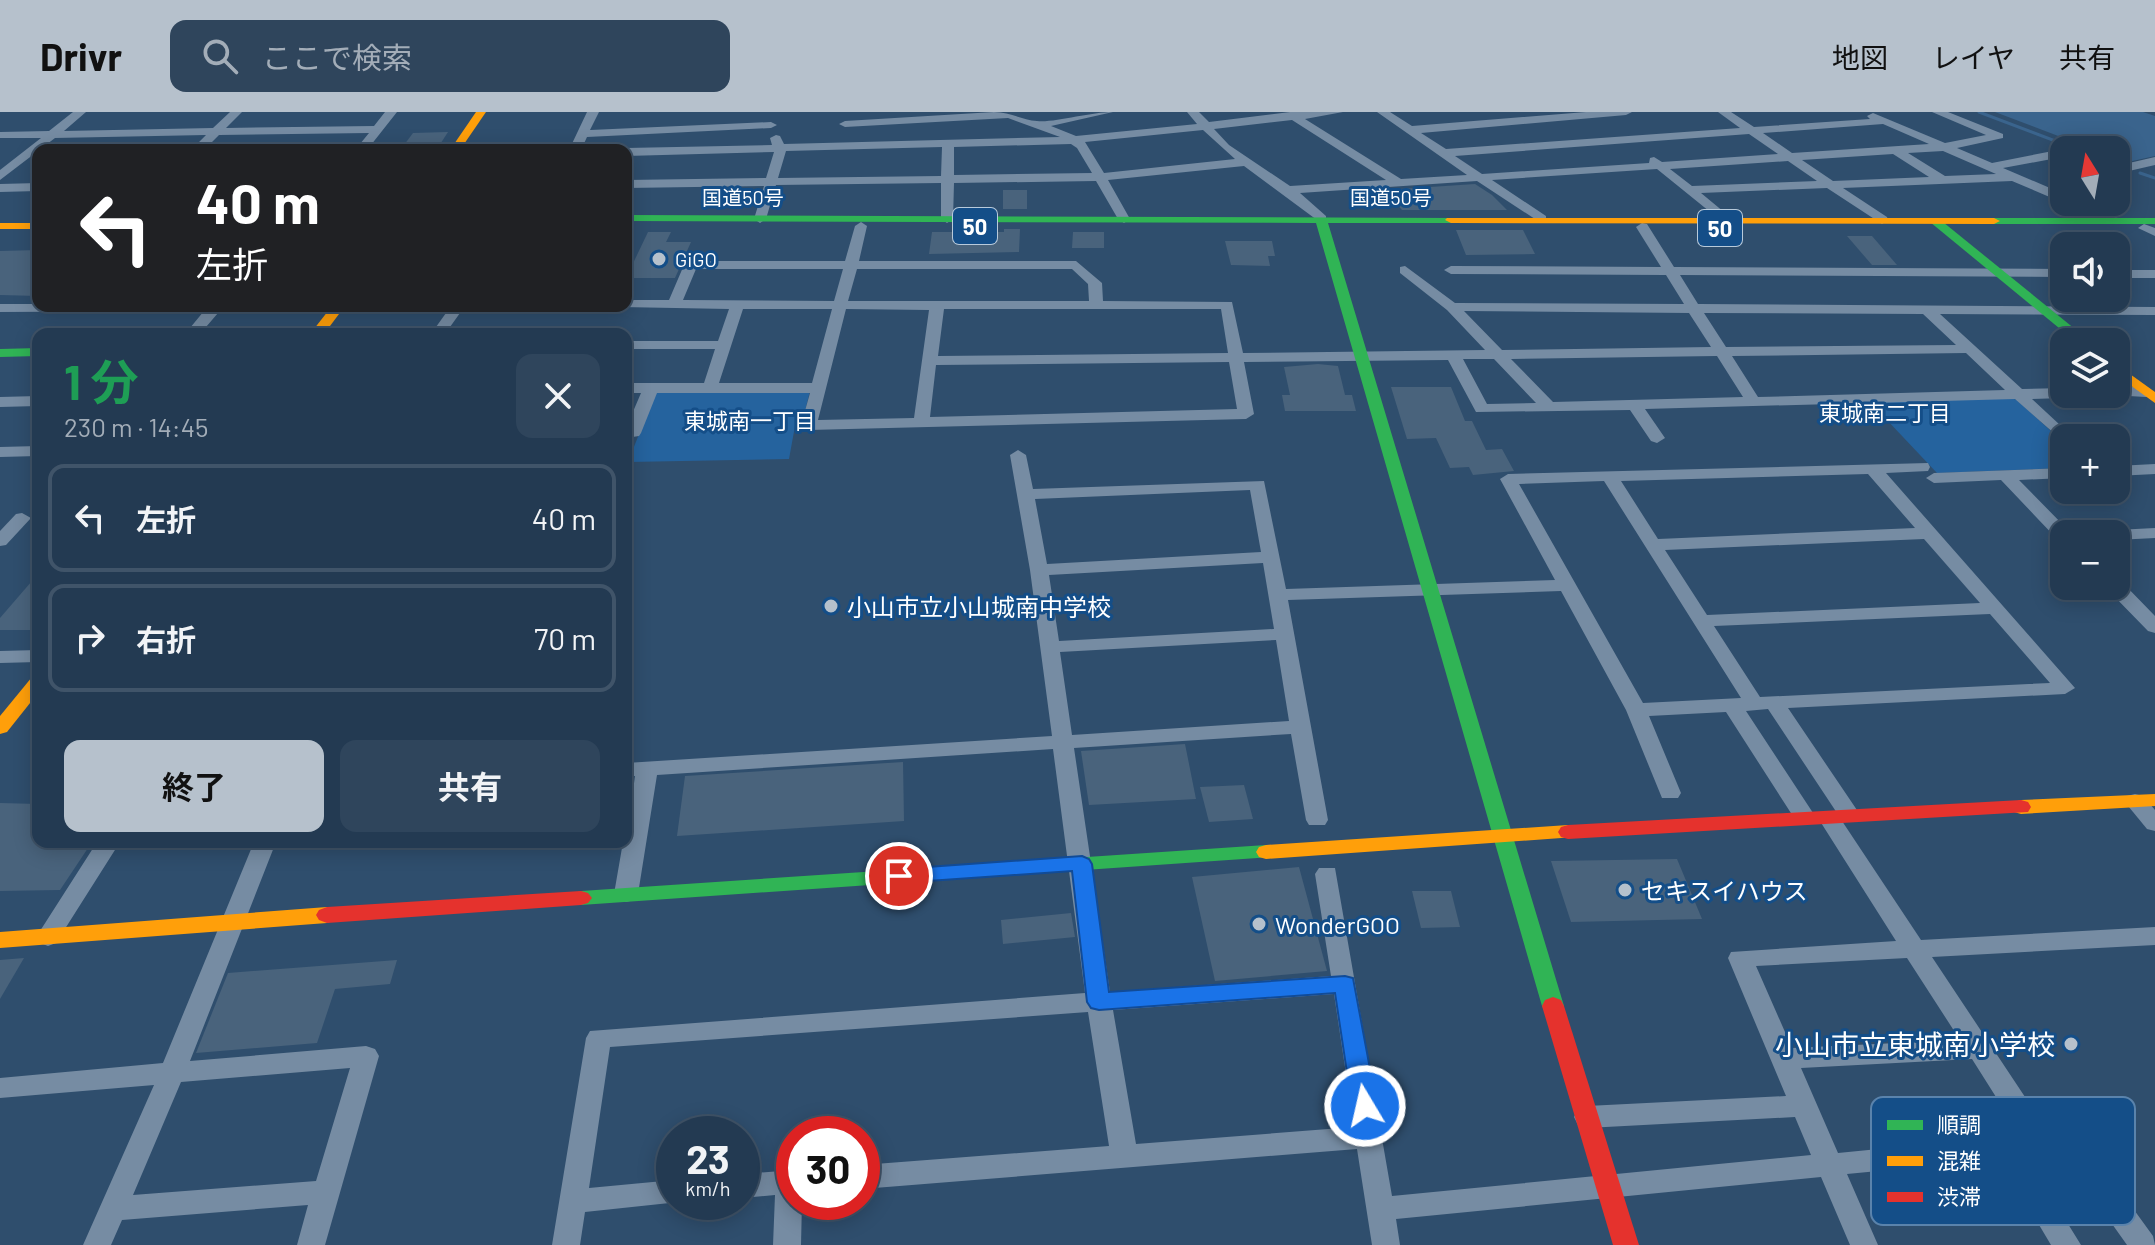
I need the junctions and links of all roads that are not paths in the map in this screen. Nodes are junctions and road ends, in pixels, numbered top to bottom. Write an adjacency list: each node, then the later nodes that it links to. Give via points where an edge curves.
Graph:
1 (80, 112): 28 (street)
2 (236, 112): 27 (street)
3 (391, 112): 23 (street)
4 (481, 112): 37 (main road)
5 (593, 112): 29 (street)
6 (766, 112): 20 (street)
7 (1193, 112): 22 (street)
8 (1337, 112): 17 (street)
9 (1383, 112): 24 (street)
10 (1626, 112): 15 (street)
11 (1724, 112): 26 (street)
12 (1864, 112): 19 (street)
13 (1938, 112): 41 (street, via 1999,136)
14 (1098, 113): 21 (street)
15 (1592, 113): 24 (street); 31 (street)
16 (1004, 114): 18 (street); 21 (street)
17 (1291, 114): 22 (street); 66 (street)
18 (844, 118): 40 (street)
19 (1884, 121): 26 (street); 41 (street)
20 (771, 125): 29 (street); 43 (street)
21 (1037, 125): 33 (street)
22 (1205, 126): 33 (street); 53 (street)
23 (377, 129): 25 (street); 36 (street)
24 (1410, 130): 46 (street)
25 (281, 131): 27 (street); 32 (street)
26 (1750, 131): 31 (street); 48 (street)
27 (216, 132): 28 (street); 35 (street)
28 (53, 134): 30 (street); 34 (street)
29 (583, 134): 38 (street)
30 (0, 135)
31 (1625, 139): 46 (street); 54 (street)
32 (271, 140)
33 (1075, 140): 39 (street); 60 (street)
34 (40, 144)
35 (203, 144)
36 (366, 144)
37 (459, 144)
38 (578, 144)
39 (948, 144): 40 (street); 63 (street)
40 (846, 147): 43 (street)
41 (1944, 147): 44 (street); 56 (street)
42 (32, 150): 50 (street)
43 (780, 150): 45 (street); 65 (street)
44 (1895, 150): 48 (street); 64 (street)
45 (632, 152)
46 (1444, 153): 62 (street)
47 (2050, 156): 56 (street)
48 (1789, 157): 54 (street); 68 (street)
49 (0, 161): 50 (street)
50 (18, 161): 51 (street); 59 (street)
51 (32, 161)
52 (2155, 161): 55 (street)
53 (1245, 162): 60 (street); 73 (street)
54 (1659, 166): 62 (street); 74 (street)
55 (2134, 166): 57 (street); 58 (street)
56 (1990, 167): 61 (street)
57 (2130, 167)
58 (2155, 174)
59 (0, 176)
60 (1099, 177): 63 (street); 82 (street)
61 (2013, 177): 64 (street); 72 (street)
62 (1480, 178): 66 (street); 83 (street)
63 (946, 180): 65 (street); 81 (street)
64 (1943, 180): 68 (street)
65 (769, 182): 67 (street); 80 (street)
66 (1398, 182): 73 (street)
67 (632, 184)
68 (1829, 185): 74 (street); 85 (street)
69 (2050, 185): 72 (street)
70 (32, 187): 71 (street)
71 (0, 188)
72 (2038, 188): 75 (street)
73 (1287, 190): 87 (street, via 1309,205)
74 (1691, 190): 84 (street)
75 (2050, 193)
76 (2106, 216): 86 (street)
77 (0, 218): 78 (main road)
78 (32, 218)
79 (632, 218): 80 (main road, 国道50号 / 50)
80 (760, 219): 81 (main road, 国道50号 / 50)
81 (947, 219): 82 (main road, 国道50号 / 50)
82 (1124, 219): 87 (main road, 国道50号 / 50)
83 (1541, 219): 84 (main road, 国道50号 / 50); 87 (main road, 国道50号 / 50)
84 (1725, 220): 85 (main road, 国道50号 / 50)
85 (1882, 220): 88 (main road, 国道50号 / 50)
86 (2118, 221): 88 (main road, 国道50号 / 50); 94 (main road, 国道50号 / 50)
87 (1322, 223): 92 (main road, 国道50号 / 50); 93 (main road, 国道50号 / 50); 128 (main road)
88 (1940, 225): 93 (main road, 国道50号 / 50); 94 (main road, 国道50号 / 50); 99 (main road)
89 (0, 226): 90 (main road)
90 (32, 226)
91 (632, 226): 92 (main road, 国道50号 / 50)
92 (861, 226): 95 (street)
93 (1642, 227): 98 (street)
94 (2152, 228)
95 (850, 265): 104 (street, via 691,265); 105 (street, via 1076,265 1095,283); 107 (street)
96 (1405, 270): 110 (street)
97 (1451, 270): 98 (street)
98 (1669, 271): 99 (street); 111 (street)
99 (2000, 273): 100 (street); 114 (main road)
100 (2050, 273)
101 (2130, 274): 102 (street)
102 (2155, 274)
103 (632, 304): 104 (street)
104 (674, 305): 106 (street)
105 (1096, 305): 108 (street); 130 (street, via 1227,305)
106 (737, 306): 107 (street); 122 (street)
107 (838, 306): 108 (street); 136 (street)
108 (937, 306): 131 (street)
109 (32, 307): 112 (street)
110 (1452, 307): 111 (street); 127 (street)
111 (1693, 307): 113 (street); 126 (street)
112 (0, 308)
113 (1926, 309): 114 (street); 123 (street)
114 (2044, 310): 115 (street); 120 (main road)
115 (2155, 311)
116 (212, 312): 118 (street)
117 (334, 312): 119 (main road)
118 (197, 328)
119 (322, 328)
120 (2066, 328)
121 (632, 345): 122 (street)
122 (724, 345): 135 (street)
123 (1967, 349): 126 (street); 139 (street)
124 (32, 352): 125 (main road)
125 (0, 353)
126 (1721, 353): 127 (street); 142 (street)
127 (1498, 355): 129 (street); 145 (street)
128 (1361, 356): 129 (street); 130 (street); 170 (main road)
129 (1454, 356): 145 (street, via 1482,409)
130 (1236, 358): 131 (street); 146 (street, via 1246,414)
131 (932, 361): 146 (street)
132 (2130, 379): 140 (main road)
133 (632, 388): 134 (street)
134 (651, 388): 135 (street); 148 (street)
135 (710, 388): 136 (street)
136 (817, 388): 146 (street, via 809,425)
137 (2050, 393): 139 (street)
138 (2130, 393): 140 (street)
139 (2018, 394): 142 (street); 147 (street)
140 (2150, 395)
141 (32, 401): 143 (street)
142 (1753, 401): 144 (street)
143 (0, 402)
144 (1634, 404): 145 (street); 149 (street)
145 (1548, 406)
146 (921, 423)
147 (2051, 424)
148 (632, 429)
149 (1657, 438)
150 (32, 451): 151 (street)
151 (0, 452)
152 (1018, 455): 159 (street)
153 (1873, 469): 157 (street); 158 (street); 162 (street)
154 (2155, 469): 155 (street)
155 (2130, 470)
156 (2050, 473): 157 (street)
157 (2005, 475): 161 (street)
158 (1609, 476): 166 (street); 169 (street, via 1508,479)
159 (1026, 494): 167 (street, via 1258,485); 168 (street)
160 (0, 519): 165 (street, via 22,518)
161 (2050, 522)
162 (1930, 533): 166 (street); 175 (street)
163 (2155, 533): 164 (street)
164 (2130, 534)
165 (0, 541)
166 (1654, 545): 176 (street)
167 (1269, 557): 168 (street); 171 (street)
168 (1039, 570): 179 (street)
169 (1565, 585): 170 (street); 185 (street)
170 (1432, 590): 171 (street); 196 (main road)
171 (1277, 595): 178 (street)
172 (2128, 600): 174 (street)
173 (2155, 603): 174 (street)
174 (2132, 604): 177 (street)
175 (1994, 608): 176 (street); 183 (street, via 2065,688)
176 (1703, 621): 183 (street)
177 (2155, 627)
178 (1283, 634): 179 (street); 186 (street)
179 (1050, 647): 188 (street)
180 (32, 656): 181 (street)
181 (0, 657)
182 (32, 688): 187 (main road)
183 (1764, 704): 184 (street); 192 (street)
184 (1733, 706): 185 (street); 192 (street)
185 (1636, 710): 190 (street)
186 (1300, 727): 188 (street); 194 (street)
187 (0, 728)
188 (1063, 742): 189 (street); 200 (street)
189 (636, 769): 193 (street)
190 (1670, 793)
191 (2145, 800): 192 (main road); 195 (street)
192 (1828, 817): 196 (main road); 207 (street)
193 (632, 819)
194 (1317, 820)
195 (2155, 824)
196 (1501, 836): 200 (main road); 216 (main road)
197 (105, 848): 205 (street)
198 (263, 848): 203 (street)
199 (630, 848): 202 (street)
200 (1082, 864): 202 (main road); 209 (street)
201 (1327, 874): 208 (street)
202 (626, 894): 203 (main road)
203 (233, 921): 205 (main road); 212 (street)
204 (2155, 936): 207 (street)
205 (48, 937): 206 (main road)
206 (0, 940)
207 (1916, 950): 210 (street); 211 (street, via 1740,958)
208 (1345, 984): 209 (street); 217 (street)
209 (1099, 1002): 218 (street); 225 (street, via 599,1038)
210 (1977, 1049): 211 (street); 214 (street)
211 (1782, 1059): 215 (street)
212 (172, 1074): 213 (street); 223 (street, via 366,1056); 226 (street)
213 (0, 1088)
214 (2009, 1097)
215 (1802, 1106): 216 (street); 220 (street)
216 (1587, 1117): 222 (main road)
217 (1369, 1137): 218 (street); 227 (street)
218 (1124, 1157): 221 (street)
219 (1871, 1162): 220 (street)
220 (1830, 1166): 222 (street); 237 (street)
221 (880, 1176)
222 (1610, 1189): 227 (street); 236 (main road)
223 (326, 1192): 226 (street); 232 (street)
224 (656, 1194): 225 (street)
225 (573, 1201): 233 (street)
226 (113, 1209): 231 (street)
227 (1380, 1209): 235 (street)
228 (789, 1220): 234 (street)
229 (2054, 1225): 238 (street)
230 (2129, 1225): 239 (street)
231 (97, 1245)
232 (311, 1245)
233 (566, 1245)
234 (787, 1245)
235 (1386, 1245)
236 (1626, 1245)
237 (1864, 1245)
238 (2067, 1245)
239 (2143, 1245)

